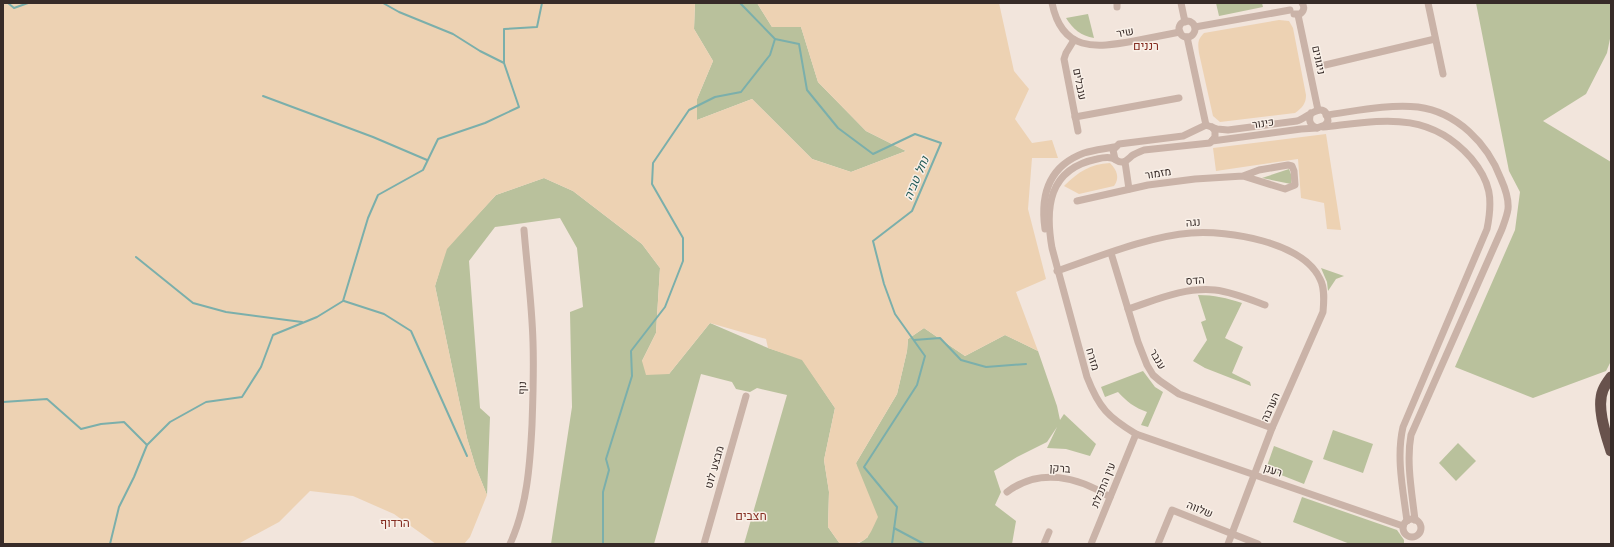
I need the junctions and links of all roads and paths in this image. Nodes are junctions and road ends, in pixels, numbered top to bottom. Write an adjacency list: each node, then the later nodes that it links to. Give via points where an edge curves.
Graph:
1 (1052, 3): 13 (street, via 1057,21)
2 (1181, 3): 8 (street)
3 (1311, 3): 5 (street)
4 (1428, 3): 12 (street)
5 (1302, 4): 7 (street, via 1303,11)
6 (1291, 6): 7 (street, via 1292,13); 9 (street)
7 (1298, 15): 17 (street, ניגונים)
8 (1185, 22): 9 (street, via 1192,23); 10 (street, via 1181,24)
9 (1195, 27): 11 (street, via 1193,34)
10 (1180, 32): 11 (street); 13 (street, שיר, via 1107,46 1089,45)
11 (1187, 37): 20 (street)
12 (1435, 39): 14 (street); 15 (street)
13 (1074, 40): 19 (street, ענבלים, via 1064,59)
14 (1325, 65)
15 (1443, 74)
16 (1180, 98): 19 (street)
17 (1314, 112): 18 (street, via 1323,111); 20 (street, כינור, via 1306,118 1297,120 1228,130); 21 (street, via 1310,122)
18 (1326, 115): 21 (street, via 1328,121); 46 (street, via 1391,107 1417,107 1436,111 1471,132 1488,151 1506,190 1508,208 1502,229 1411,435 1411,489)
19 (1075, 117): 22 (street, ענבלים)
20 (1206, 127): 23 (street, via 1216,134); 24 (street, via 1198,137); 25 (street, via 1183,136)
21 (1320, 128): 23 (street, כינור); 47 (street, כינור, via 1386,121 1416,124 1436,130 1450,138 1469,156 1478,167 1490,193 1491,209 1487,229 1400,441)
22 (1078, 131)
23 (1212, 141): 24 (street, כינור)
24 (1204, 143): 28 (street, via 1144,150)
25 (1125, 144): 26 (street, via 1119,144); 28 (street, via 1130,150)
26 (1114, 148): 27 (street); 34 (street, מזרח, via 1096,150 1075,157 1060,167 1048,183 1043,218)
27 (1115, 159): 28 (street, via 1119,162); 34 (street, מזרח, via 1098,159 1079,165 1066,174 1055,188 1049,203 1048,230)
28 (1127, 160): 30 (street)
29 (1243, 176): 29 (street, מזמור, via 1259,170 1288,165 1292,166 1294,171 1295,185 1285,189); 30 (street, מזמור, via 1166,182)
30 (1129, 189): 31 (street, מזמור)
31 (1077, 201)
32 (524, 230): 51 (street, נוף, via 533,341 532,423 524,502)
33 (1111, 253): 34 (street, נגה); 35 (street, נגה, via 1157,238 1191,233 1226,234 1294,253 1308,262); 37 (street, ענבר)
34 (1057, 271): 41 (street, מזרח, via 1093,393 1107,413)
35 (1321, 280): 40 (street, הערבה, via 1323,312)
36 (1265, 305): 37 (street, הדס, via 1231,293 1200,290 1166,296)
37 (1128, 309): 40 (street, ענבר, via 1142,355 1153,375 1160,381 1179,394)
38 (1611, 377): 42 (highway, via 1602,391 1600,406)
39 (746, 396): 52 (street, מבצע לוט)
40 (1272, 428): 43 (street, הערבה)
41 (1136, 434): 43 (street, רענן); 45 (street, עין התכלת)
42 (1611, 451)
43 (1254, 475): 47 (street, רענן); 49 (street, הערבה)
44 (1007, 492): 45 (street, ברקן, via 1024,482 1054,477 1084,483)
45 (1110, 497): 54 (street, עין התכלת)
46 (1415, 520): 47 (street); 50 (street, via 1420,524 1421,530)
47 (1405, 523): 50 (street, via 1405,534)
48 (1049, 532): 53 (street)
49 (1232, 534): 55 (street, שלווה, via 1172,510); 56 (street, הערבה); 57 (street)
50 (1410, 541)
51 (510, 544)
52 (704, 544)
53 (1044, 544)
54 (1091, 544)
55 (1158, 544)
56 (1228, 544)
57 (1258, 544)

